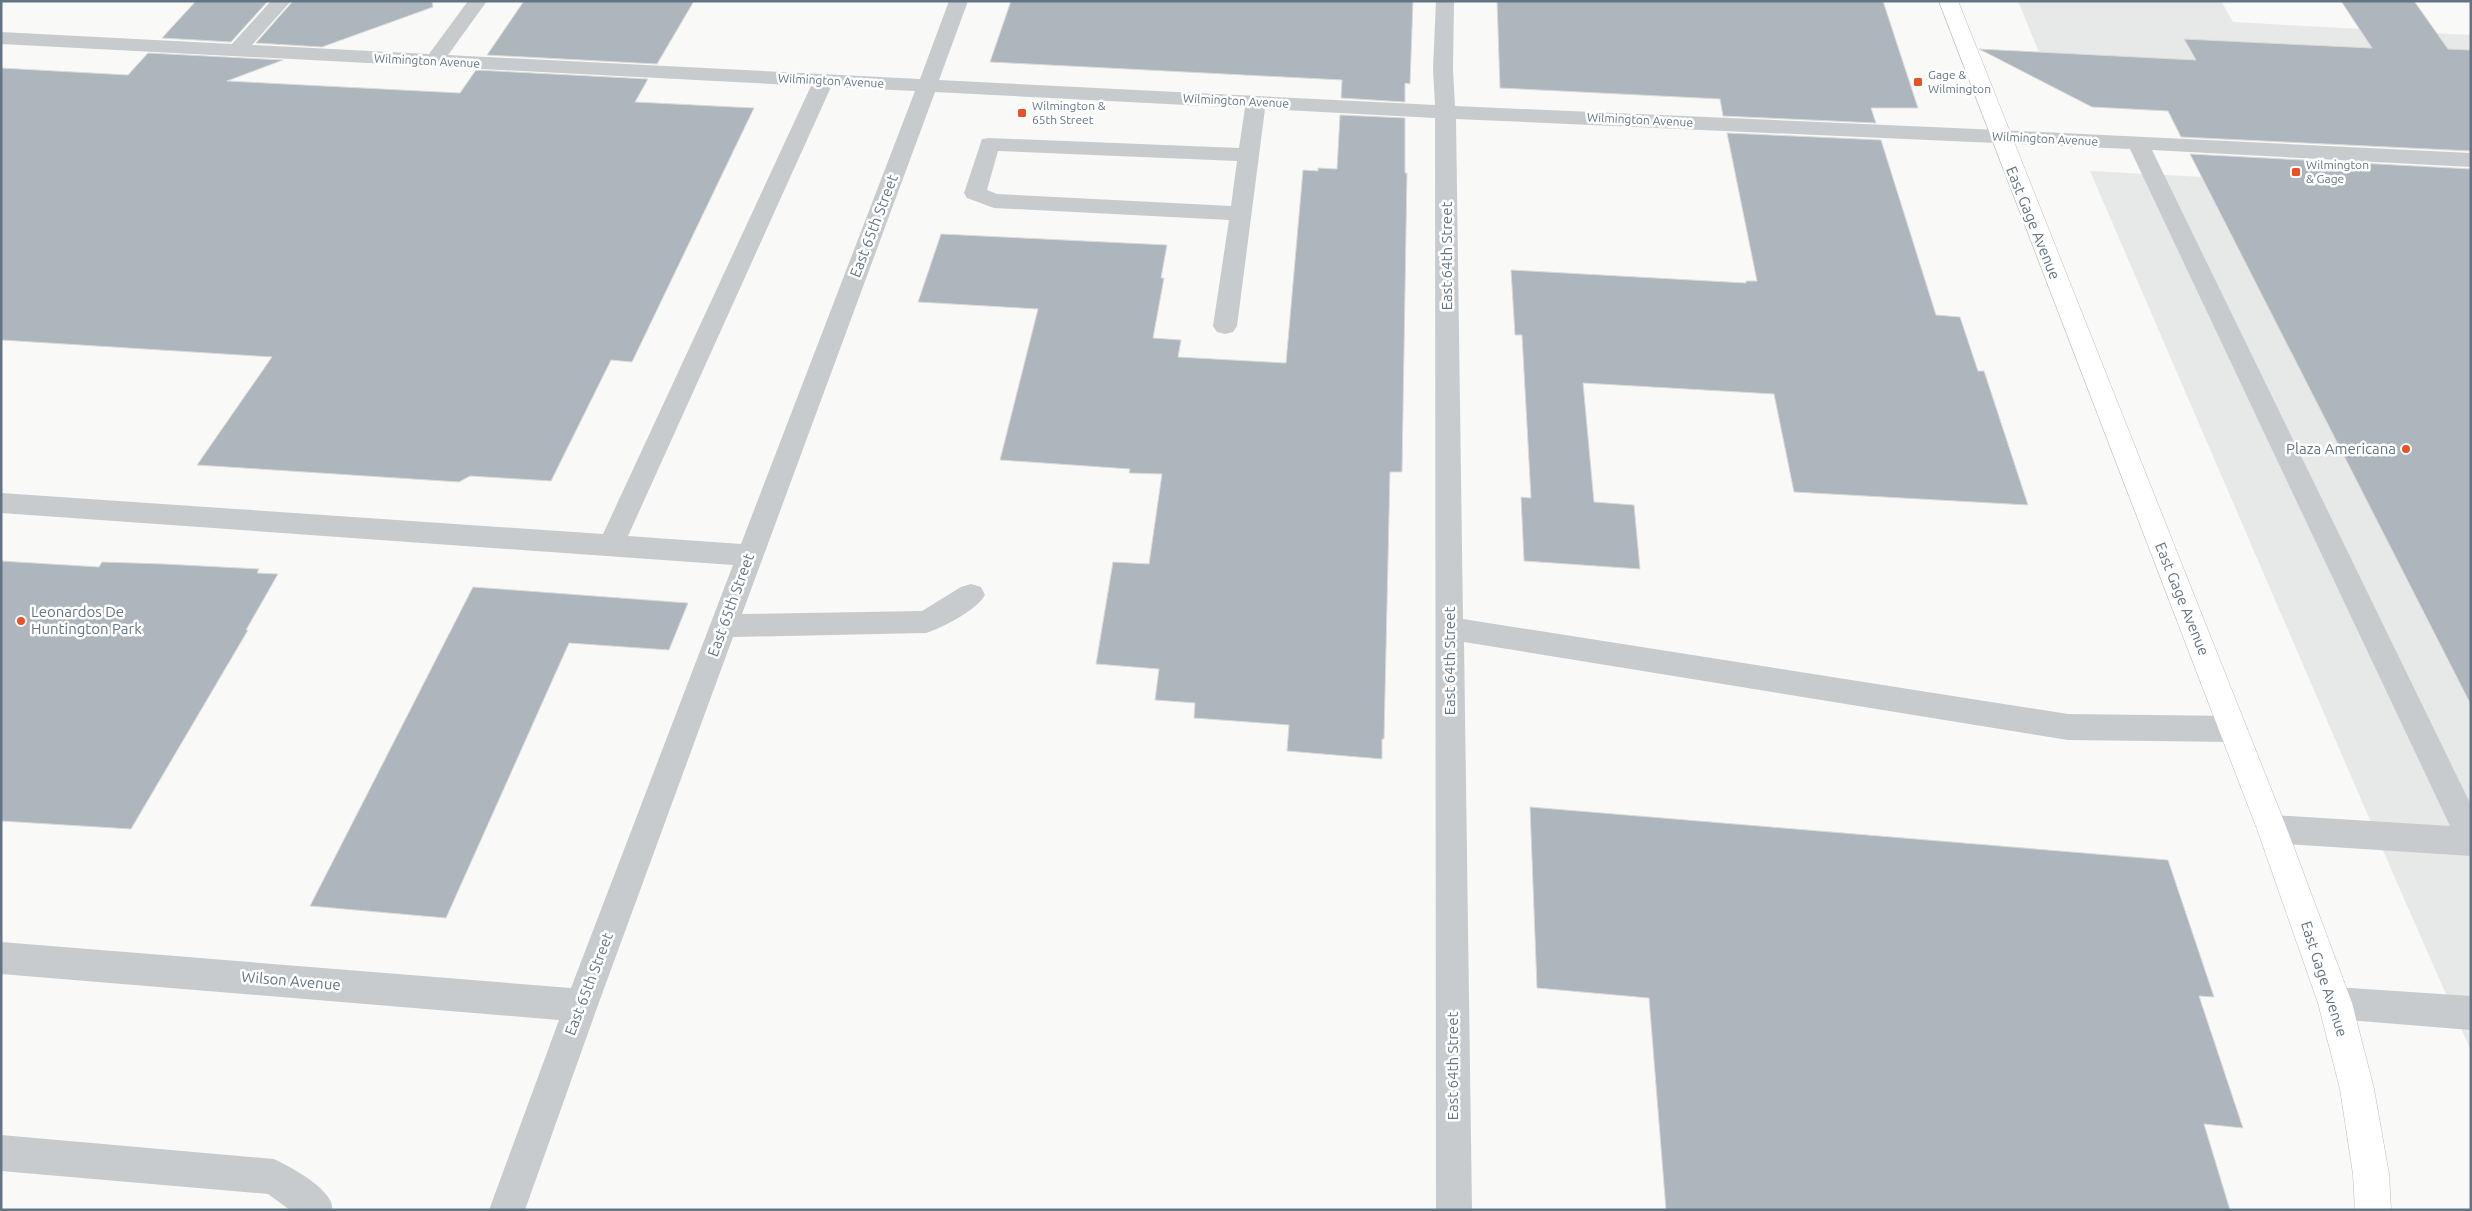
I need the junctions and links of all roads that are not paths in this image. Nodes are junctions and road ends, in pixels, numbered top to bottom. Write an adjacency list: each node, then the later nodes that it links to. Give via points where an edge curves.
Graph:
1 (282, 1): 7 (street)
2 (478, 1): 8 (street)
3 (959, 1): 10 (street, East 65th Street)
4 (1445, 1): 12 (street, East 64th Street)
5 (1948, 1): 13 (main road, East Gage Avenue)
6 (1, 38): 7 (street, Wilmington Avenue)
7 (236, 50): 8 (street, Wilmington Avenue)
8 (434, 61): 9 (street, Wilmington Avenue)
9 (824, 80): 10 (street, Wilmington Avenue); 20 (street)
10 (927, 86): 11 (street, Wilmington Avenue); 21 (street, East 65th Street)
11 (1256, 102): 12 (street, Wilmington Avenue); 15 (street)
12 (1445, 112): 13 (street, Wilmington Avenue); 24 (street, East 64th Street)
13 (1999, 136): 14 (street, Wilmington Avenue); 25 (main road, East Gage Avenue)
14 (2138, 143): 16 (street, Wilmington Avenue); 27 (street)
15 (1249, 155): 17 (street); 17 (street, via 989,144 975,193 994,202)
16 (2471, 160)
17 (1241, 214): 18 (street)
18 (1225, 326)
19 (1, 503): 20 (street)
20 (610, 545): 21 (street)
21 (750, 555): 23 (street, East 65th Street)
22 (972, 595): 23 (street, via 926,622)
23 (724, 626): 31 (street, East 65th Street)
24 (1450, 628): 25 (street, via 2068,727); 36 (street, East 64th Street)
25 (2233, 729): 26 (main road, East Gage Avenue)
26 (2272, 829): 28 (street); 30 (main road, East Gage Avenue)
27 (2471, 838)
28 (2471, 842)
29 (1, 958): 31 (street, Wilson Avenue)
30 (2335, 1003): 32 (street); 37 (main road, East Gage Avenue, via 2357,1089 2371,1174)
31 (581, 1005): 35 (street, East 65th Street)
32 (2471, 1013)
33 (1, 1153): 34 (street, via 274,1177 315,1206)
34 (314, 1210)
35 (507, 1210)
36 (1454, 1210)
37 (2373, 1210)

